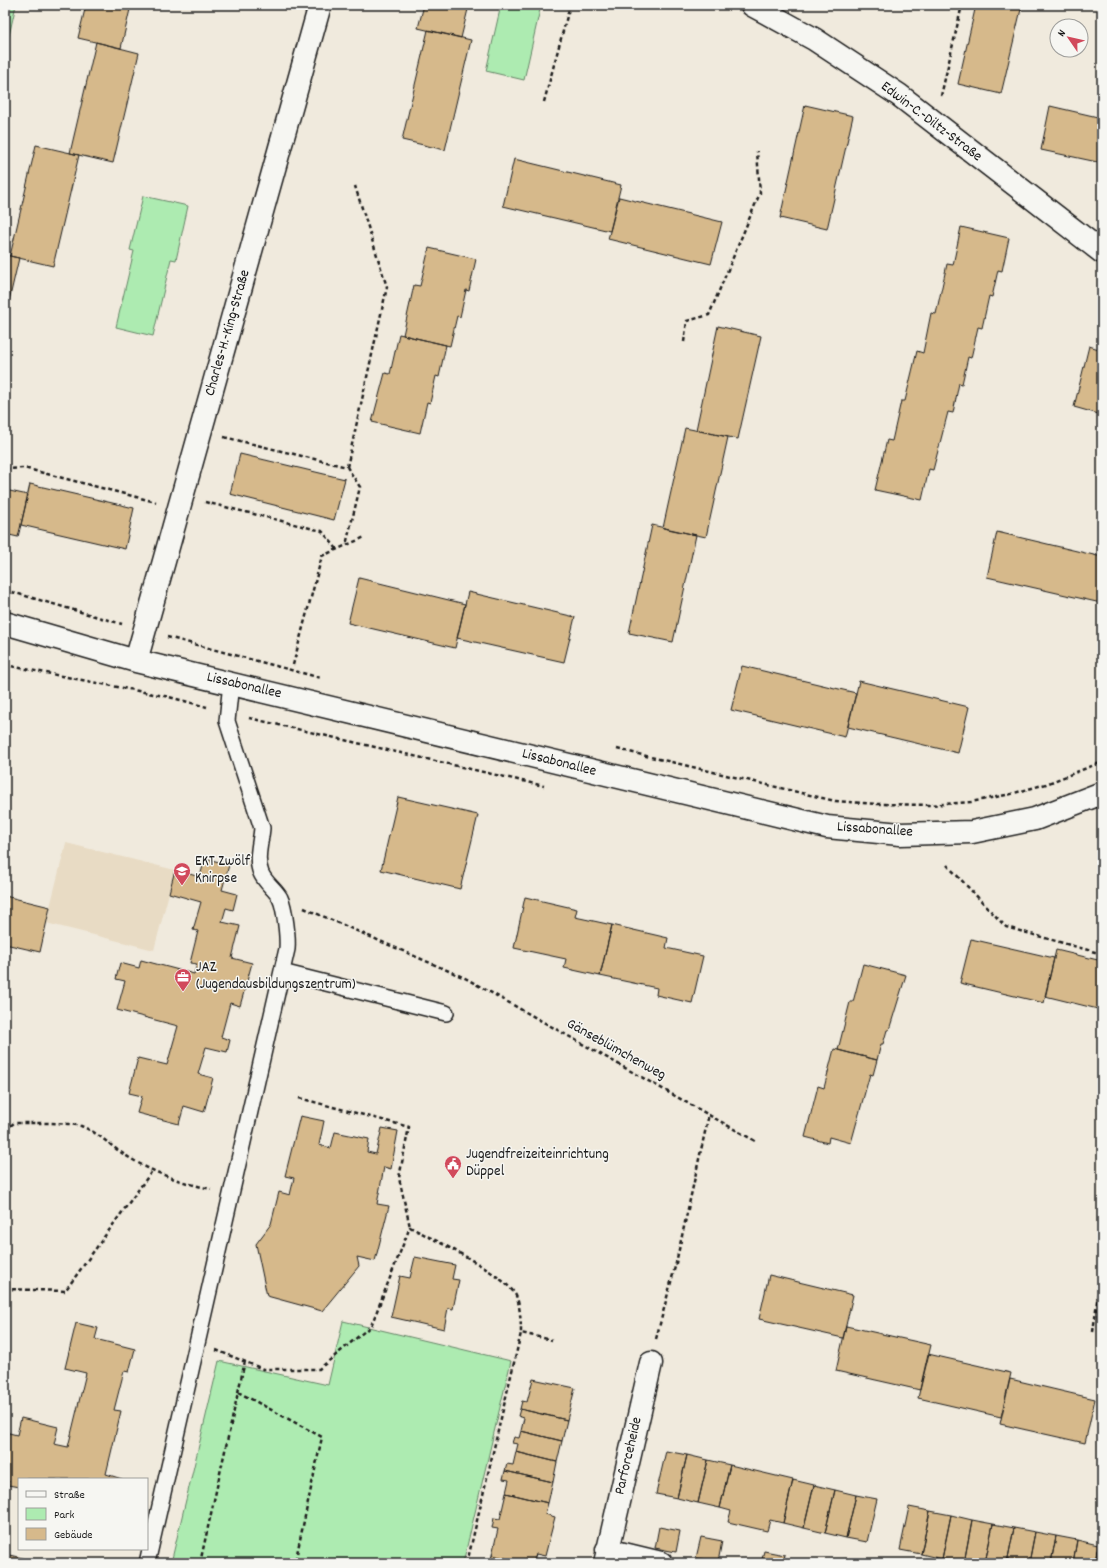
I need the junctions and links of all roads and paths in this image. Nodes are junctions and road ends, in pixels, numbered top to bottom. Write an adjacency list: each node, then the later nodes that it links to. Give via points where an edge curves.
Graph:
1 (320, 5): 23 (street, Charles-H.-King-Straße)
2 (570, 5): 6 (path)
3 (752, 5): 9 (street, Edwin-C.-Diltz-Straße, via 814,39 899,95)
4 (962, 5): 5 (path)
5 (940, 101)
6 (544, 102)
7 (757, 151): 10 (path, via 760,193 709,315 687,321)
8 (354, 186): 12 (path, via 387,287)
9 (1102, 252)
10 (684, 342)
11 (220, 436): 12 (path)
12 (347, 467): 17 (path, via 360,487)
13 (5, 469): 15 (path, via 24,468)
14 (202, 502): 18 (path, via 322,531)
15 (161, 503)
16 (365, 537): 17 (path)
17 (346, 545): 18 (path)
18 (337, 549): 25 (path, via 322,556)
19 (5, 590): 20 (path)
20 (106, 619)
21 (10, 626): 23 (street, Lissabonallee)
22 (191, 643): 26 (path)
23 (136, 661): 27 (street, Lissabonallee)
24 (5, 665): 28 (path, via 169,697)
25 (293, 665)
26 (322, 678)
27 (231, 683): 31 (street, Lissabonallee, via 827,827 900,834 972,832 1035,819); 33 (lane, via 227,721 262,828 258,859 261,873)
28 (202, 706)
29 (611, 748): 30 (path, via 835,801 878,804 931,805 971,802 1046,784)
30 (1102, 762)
31 (1102, 793)
32 (947, 865): 34 (path, via 1006,927)
33 (280, 898): 35 (lane, via 288,936); 38 (path, Gänseblümchenweg, via 465,978)
34 (1102, 954)
35 (282, 972): 36 (lane); 42 (lane)
36 (446, 1013)
37 (299, 1098): 43 (path, via 409,1127 399,1178)
38 (709, 1114): 40 (path, Gänseblümchenweg); 51 (path)
39 (5, 1130): 41 (path, via 14,1123 79,1126 100,1135 118,1150)
40 (757, 1142)
41 (152, 1171): 42 (path, via 180,1182); 45 (path, via 65,1290)
42 (231, 1194): 49 (lane)
43 (410, 1227): 47 (path, via 492,1272 516,1294); 50 (path, via 371,1326 319,1369 263,1369)
44 (1102, 1264): 46 (path)
45 (5, 1289)
46 (1093, 1332)
47 (521, 1333): 48 (path); 57 (path)
48 (552, 1340)
49 (196, 1343): 50 (path); 54 (lane)
50 (245, 1361): 52 (path)
51 (651, 1363): 53 (street, Parforceheide)
52 (238, 1392): 55 (path); 56 (path, via 322,1438)
53 (606, 1556): 58 (street, Parforceheide)
54 (147, 1563)
55 (200, 1563)
56 (295, 1563)
57 (467, 1563)
58 (662, 1563)

